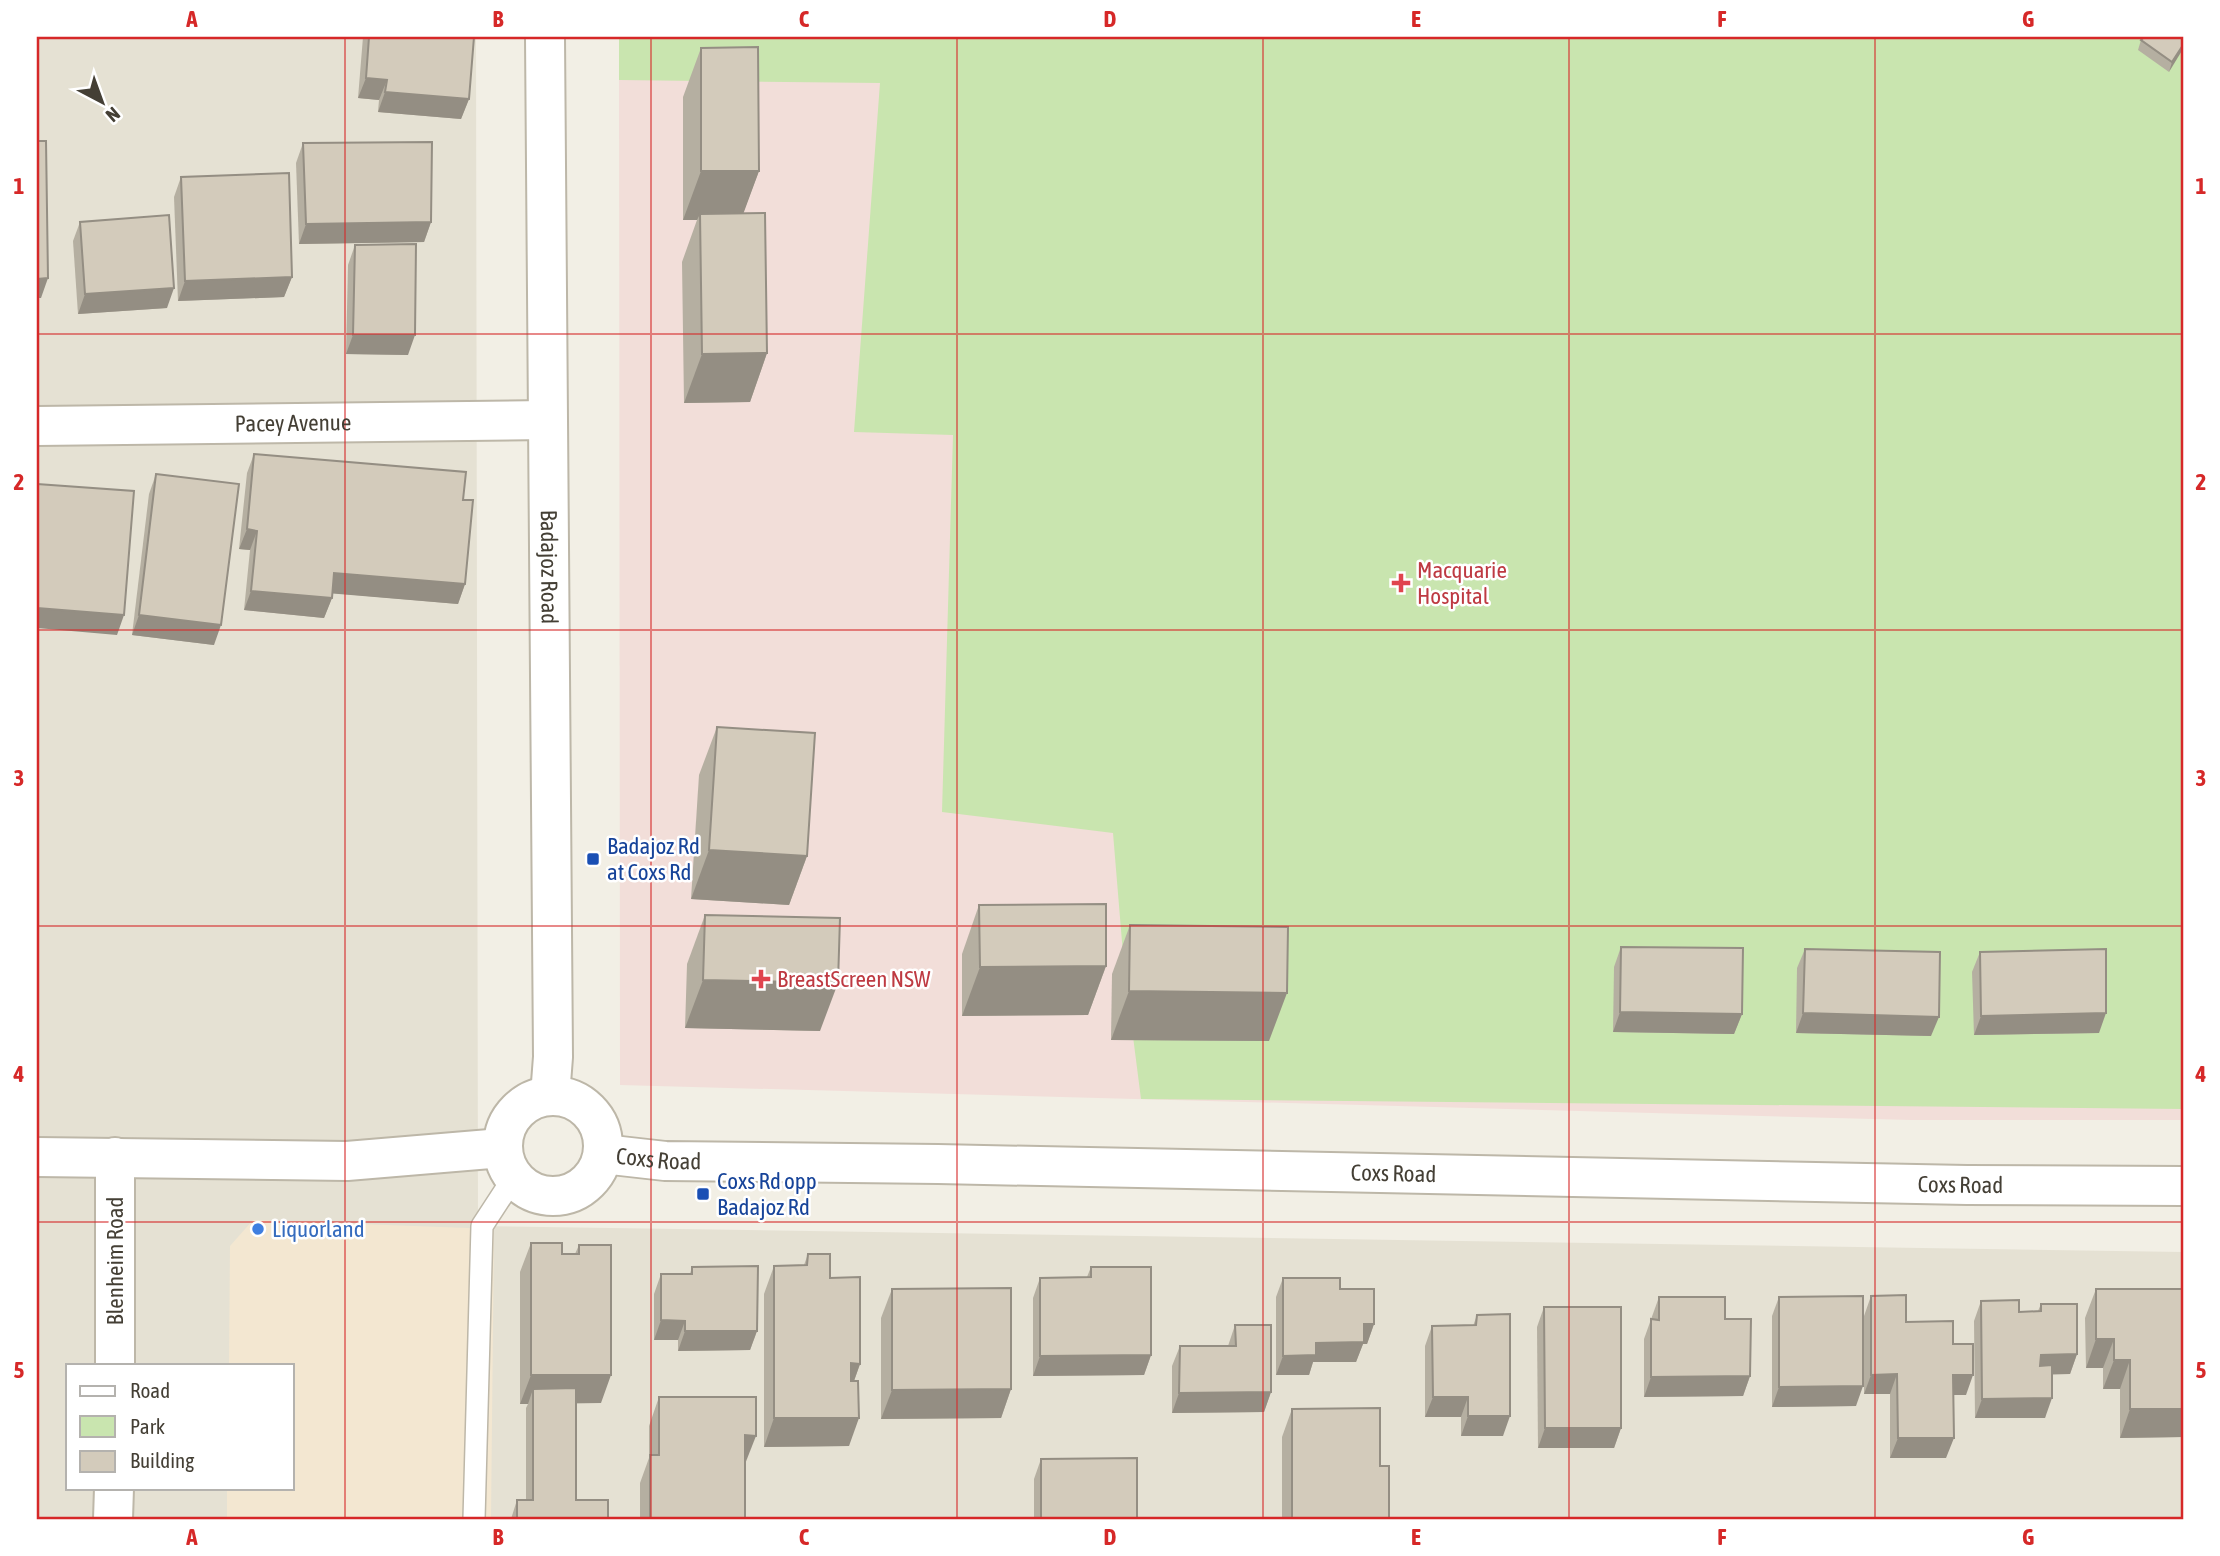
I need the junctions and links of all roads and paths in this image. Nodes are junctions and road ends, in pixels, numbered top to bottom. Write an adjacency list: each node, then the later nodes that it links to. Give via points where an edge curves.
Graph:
1 (545, 37): 2 (street, Badajoz Road)
2 (547, 420): 3 (street, Pacey Avenue); 4 (street, Badajoz Road)
3 (37, 426)
4 (550, 1096): 5 (street, via 573,1100 587,1109 603,1137); 8 (street, via 527,1103 507,1125)
5 (603, 1154): 8 (street, via 588,1183 557,1196 525,1189); 9 (street, Coxs Road, via 665,1160)
6 (37, 1157): 7 (street)
7 (115, 1157): 8 (street); 10 (street, Blenheim Road)
8 (508, 1163): 13 (lane, via 482,1226)
9 (2183, 1186)
10 (115, 1364)
11 (114, 1490): 12 (street)
12 (113, 1519)
13 (474, 1519)

